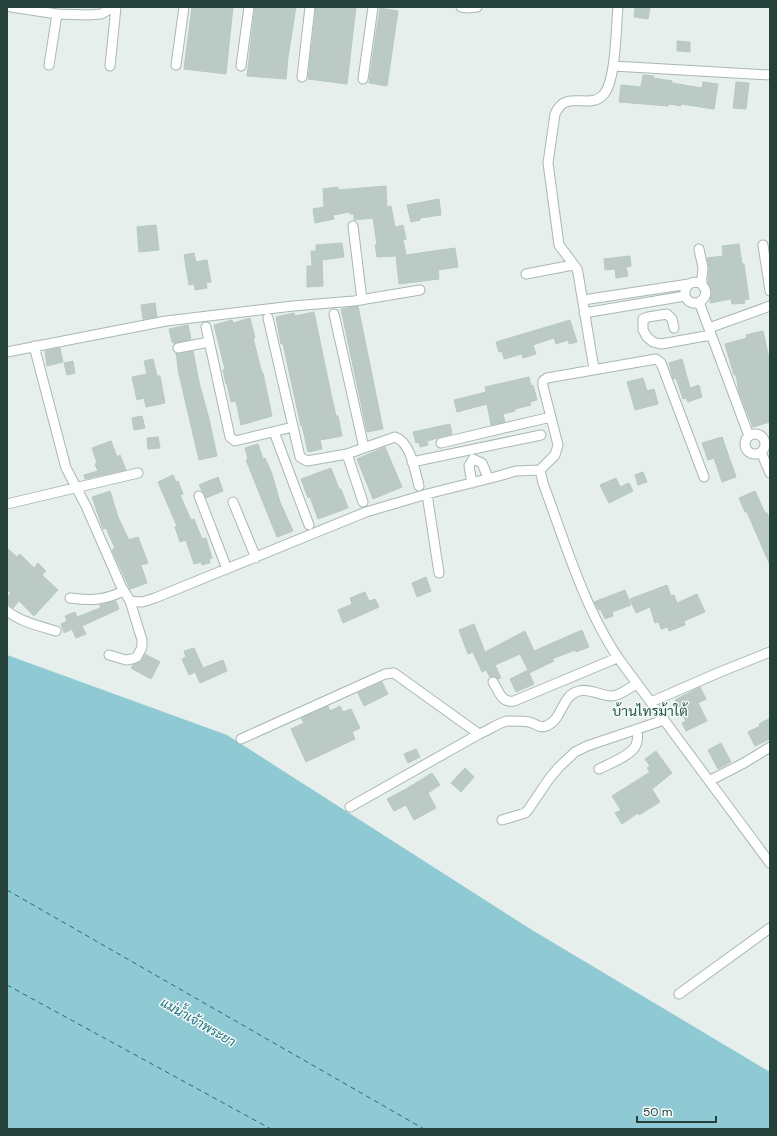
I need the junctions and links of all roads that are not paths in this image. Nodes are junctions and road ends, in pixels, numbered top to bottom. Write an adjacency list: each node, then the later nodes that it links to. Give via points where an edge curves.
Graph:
1 (11, 7): 10 (street)
2 (115, 7): 10 (street, via 101,14 88,16); 13 (street)
3 (184, 7): 12 (street)
4 (249, 7): 14 (street)
5 (310, 7): 17 (street)
6 (373, 7): 18 (street)
7 (461, 7): 8 (street)
8 (478, 7)
9 (618, 7): 15 (street)
10 (57, 14): 11 (street)
11 (49, 65)
12 (176, 65)
13 (110, 66)
14 (241, 66)
15 (613, 66): 16 (street); 22 (street, via 610,86 604,96 595,100 564,102 554,114 548,163 559,245)
16 (770, 75)
17 (302, 77)
18 (363, 79)
19 (352, 226): 29 (street)
20 (763, 245): 27 (street)
21 (699, 249): 25 (street, via 703,268)
22 (573, 264): 23 (street); 30 (street, via 578,273)
23 (526, 274)
24 (689, 284): 25 (street); 28 (street); 30 (street)
25 (702, 284): 31 (street, via 706,294)
26 (420, 290): 29 (street)
27 (770, 291)
28 (685, 296): 31 (street, via 689,301); 33 (street)
29 (362, 300): 40 (street, via 166,321)
30 (583, 300): 33 (street)
31 (699, 302): 38 (street)
32 (770, 306): 38 (street)
33 (584, 313): 43 (street)
34 (334, 314): 51 (street)
35 (268, 318): 45 (street)
36 (206, 326): 39 (street)
37 (674, 328): 38 (street, via 672,319 667,314 643,319 648,337 653,342 661,344)
38 (710, 331): 48 (street)
39 (209, 342): 41 (street); 46 (street, via 230,437 235,441)
40 (34, 346): 42 (street); 63 (street, via 66,468)
41 (178, 348)
42 (7, 352)
43 (594, 369): 44 (street, via 547,378 543,381); 59 (street, via 659,360)
44 (551, 417): 49 (street); 56 (street, via 558,445 557,451)
45 (293, 427): 46 (street); 53 (street, via 300,457 306,461)
46 (274, 432): 69 (street)
47 (541, 435): 54 (street)
48 (749, 436): 50 (street, via 759,435); 52 (street, via 745,446 747,450 756,454)
49 (441, 442)
50 (767, 442): 52 (street)
51 (364, 448): 53 (street); 55 (street, via 395,437 400,438)
52 (761, 452): 58 (street)
53 (347, 454): 67 (street)
54 (472, 454): 55 (street); 60 (street, via 482,463); 61 (street, via 469,466)
55 (412, 462): 62 (street)
56 (540, 470): 60 (street); 80 (street, via 580,581)
57 (138, 473): 63 (street)
58 (770, 473)
59 (704, 477)
60 (488, 478): 61 (street)
61 (472, 483): 64 (street)
62 (418, 486)
63 (76, 488): 68 (street); 73 (street)
64 (427, 494): 70 (street, via 366,512); 72 (street)
65 (199, 496): 71 (street)
66 (234, 502): 70 (street)
67 (363, 502)
68 (7, 504)
69 (309, 525)
70 (256, 558): 71 (street)
71 (227, 569): 75 (street, via 155,598 142,602)
72 (439, 573)
73 (124, 591): 74 (street, via 101,599); 75 (street)
74 (70, 598)
75 (130, 601): 79 (street, via 142,647 137,657 132,659 126,660)
76 (7, 611): 77 (street, via 32,624)
77 (56, 631)
78 (770, 652): 83 (street)
79 (109, 655)
80 (617, 658): 81 (street, via 514,701 504,700); 82 (street)
81 (493, 682)
82 (637, 684): 83 (street); 86 (street, via 611,696 578,691 569,697 552,723 546,726 541,727 528,722 505,722)
83 (651, 702): 84 (street)
84 (664, 720): 85 (street); 90 (street)
85 (637, 730): 89 (street, via 638,739 631,752); 92 (street, via 575,752 549,779 525,813)
86 (479, 734): 87 (street, via 394,673 390,673); 91 (street)
87 (241, 739)
88 (770, 747): 90 (street)
89 (599, 769)
90 (709, 781): 93 (street)
91 (350, 807)
92 (502, 820)
93 (770, 863)
94 (770, 928): 95 (street)
95 (679, 994)

